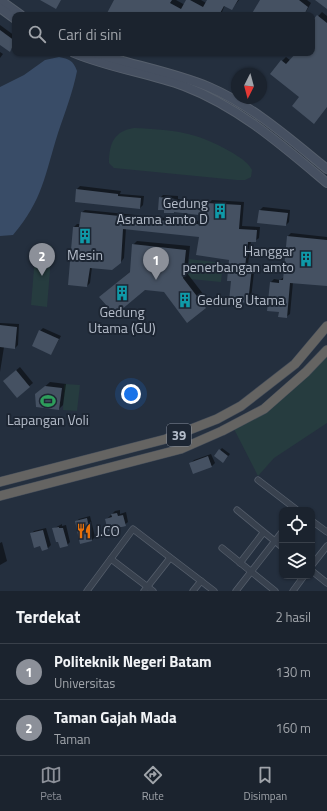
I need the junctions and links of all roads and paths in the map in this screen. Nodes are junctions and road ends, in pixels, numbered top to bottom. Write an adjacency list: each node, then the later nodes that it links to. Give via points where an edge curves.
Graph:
1 (0, 0): 3 (main road)
2 (0, 8): 4 (main road)
3 (17, 12)
4 (12, 17)
5 (81, 56): 8 (main road, via 184,86 222,104)
6 (105, 56): 7 (main road, via 208,87 239,103)
7 (276, 128): 8 (main road); 9 (main road)
8 (270, 136): 10 (main road)
9 (327, 168)
10 (327, 182)
11 (327, 326): 13 (highway, 39, via 295,364 247,402)
12 (327, 350): 14 (highway, 39, via 264,409)
13 (217, 419): 14 (highway, via 223,425); 16 (highway, 39, via 166,439)
14 (222, 431): 17 (highway, 39, via 181,449)
15 (258, 480): 18 (street)
16 (0, 482)
17 (0, 496)
18 (293, 507)
19 (238, 510): 22 (street)
20 (315, 523): 21 (street)
21 (327, 532)
22 (263, 533): 24 (street); 31 (street)
23 (279, 535): 24 (street)
24 (274, 541): 25 (street); 32 (street)
25 (279, 545)
26 (327, 546): 30 (street)
27 (222, 548): 31 (street)
28 (170, 558): 29 (street, via 133,529); 35 (street); 37 (street)
29 (111, 559): 37 (street); 38 (street)
30 (315, 561)
31 (240, 563): 32 (street)
32 (250, 571): 42 (street); 43 (street)
33 (315, 573): 36 (street)
34 (302, 579): 44 (street)
35 (201, 581): 40 (street); 41 (street)
36 (327, 583)
37 (146, 589): 39 (street)
38 (87, 591)
39 (153, 591)
40 (193, 591)
41 (214, 591)
42 (236, 591)
43 (275, 591)
44 (293, 591)

